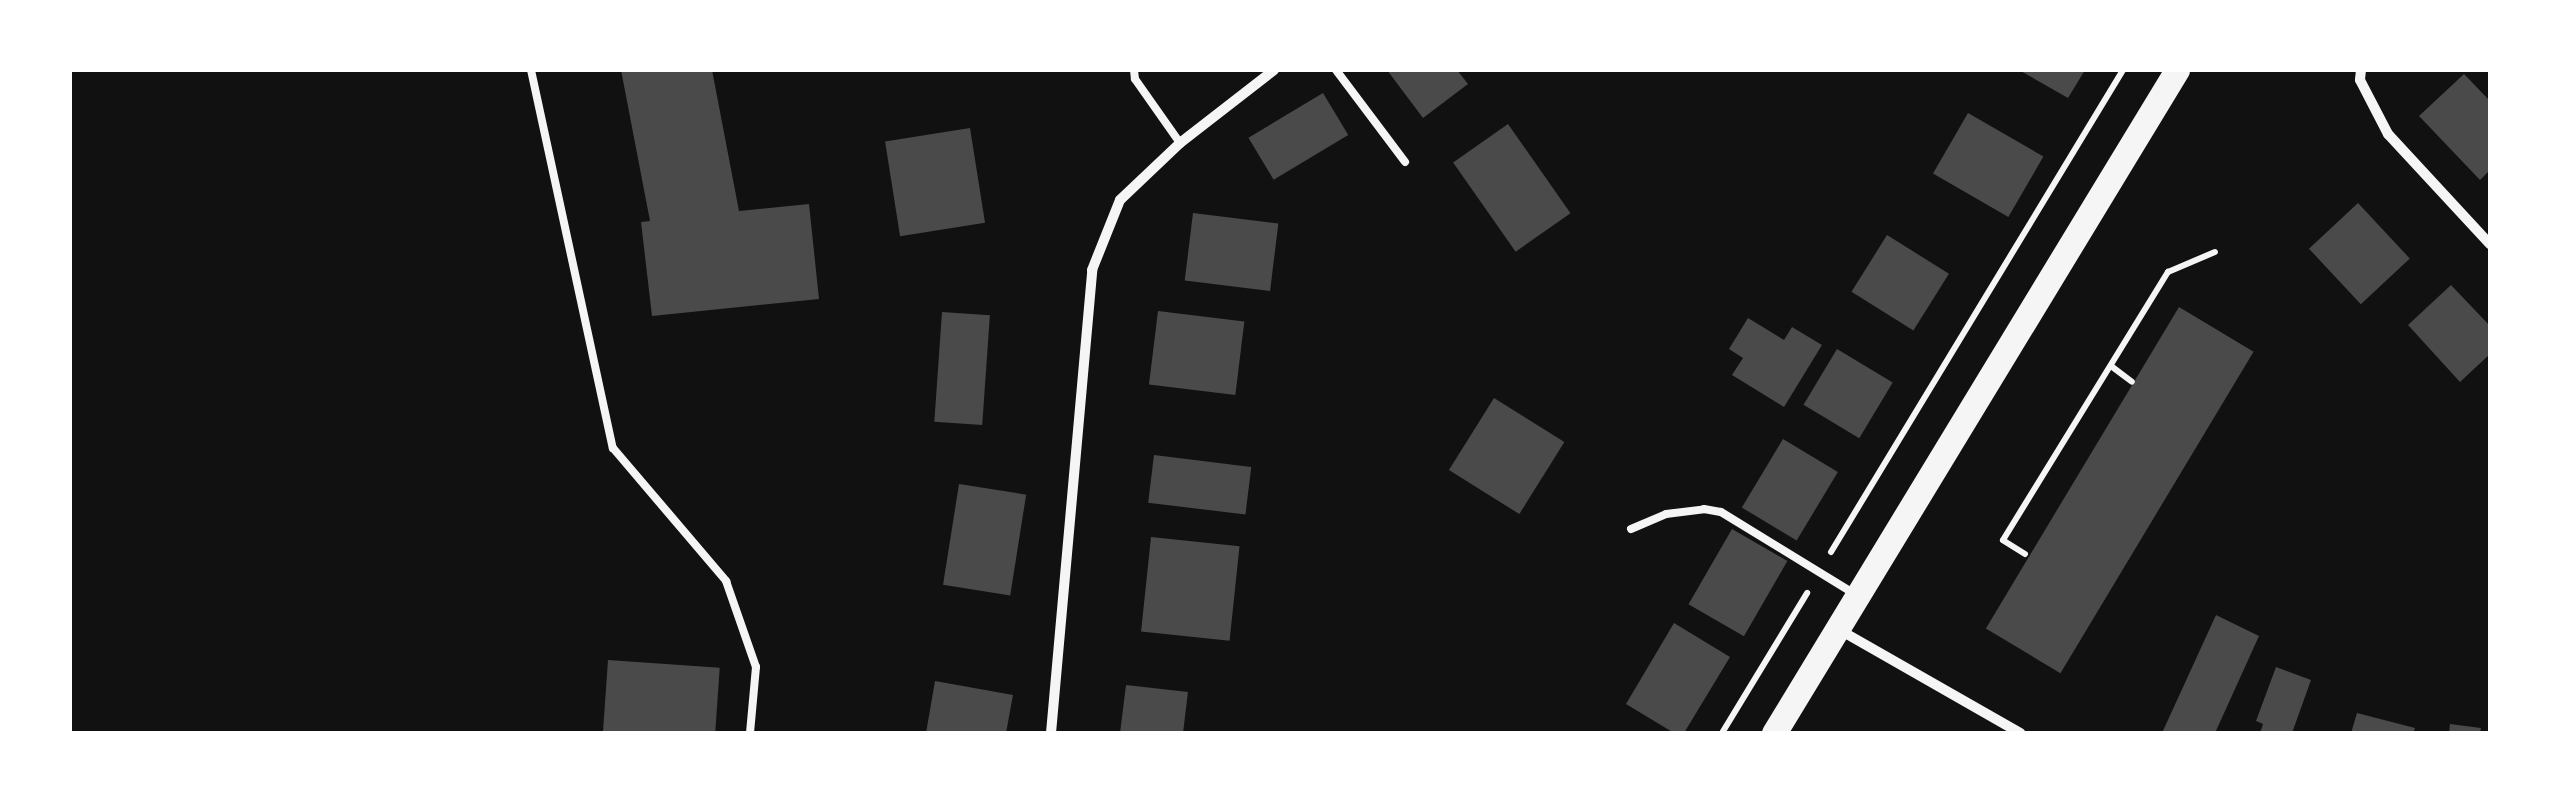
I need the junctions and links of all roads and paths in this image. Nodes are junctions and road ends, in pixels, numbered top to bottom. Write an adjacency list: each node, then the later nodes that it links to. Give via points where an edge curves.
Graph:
1 (531, 70): 19 (lane, via 614,448 726,581 756,667)
2 (1134, 70): 8 (lane)
3 (1274, 70): 8 (street)
4 (1336, 70): 9 (lane)
5 (2123, 70): 16 (path)
6 (2177, 70): 17 (main road)
7 (2361, 70): 10 (street, via 2388,134)
8 (1180, 143): 20 (street, via 1120,200 1092,270)
9 (1405, 162)
10 (2490, 244)
11 (2215, 252): 12 (path, via 2168,272)
12 (2111, 366): 13 (path); 15 (path, via 2002,540)
13 (2132, 382)
14 (1631, 530): 16 (lane, via 1666,514 1721,512)
15 (2025, 554)
16 (1819, 573): 17 (lane); 21 (path)
17 (1857, 596): 18 (main road)
18 (1837, 629): 22 (main road); 23 (street)
19 (750, 733)
20 (1051, 733)
21 (1722, 733)
22 (1774, 733)
23 (2020, 733)

